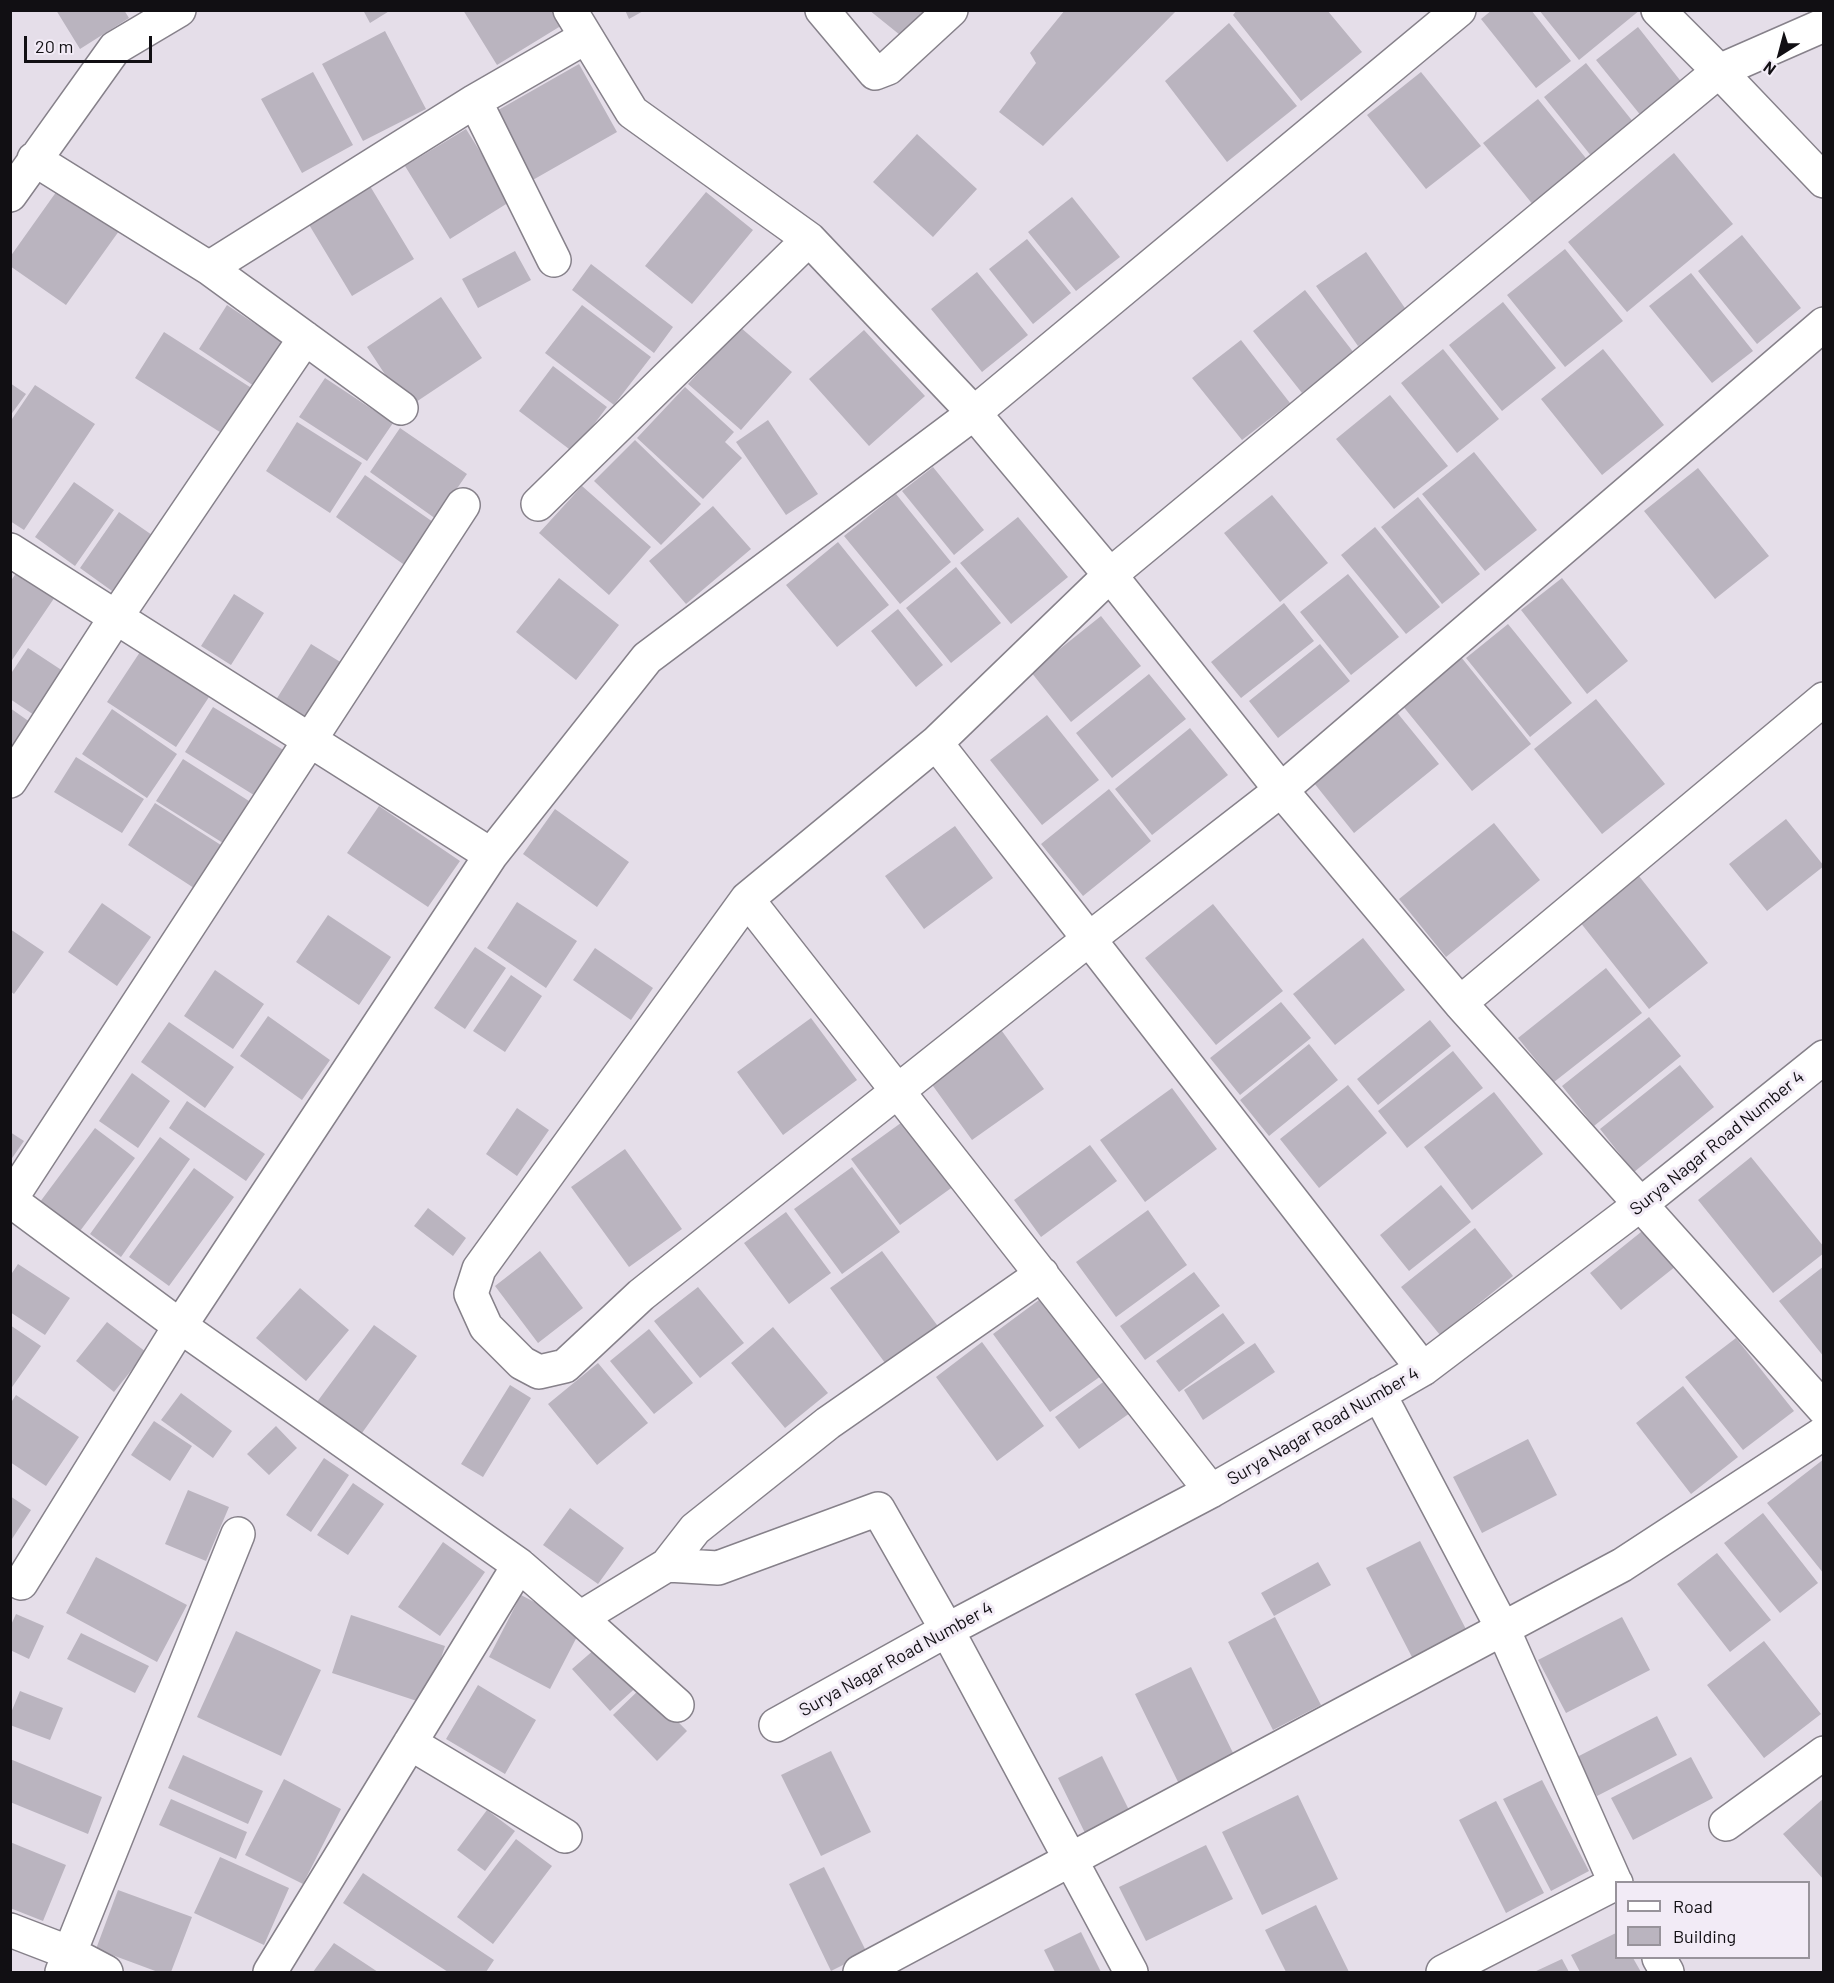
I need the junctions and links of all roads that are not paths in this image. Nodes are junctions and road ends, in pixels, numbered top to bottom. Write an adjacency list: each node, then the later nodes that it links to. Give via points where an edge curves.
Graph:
1 (179, 10): 10 (street, via 115,48)
2 (822, 10): 3 (street, via 875,74 888,68)
3 (951, 10)
4 (1459, 10): 19 (street)
5 (1658, 10): 8 (street)
6 (578, 24): 9 (street); 13 (street, via 632,112)
7 (1824, 25): 8 (street)
8 (1719, 71): 11 (street); 23 (street)
9 (476, 101): 14 (street); 15 (street)
10 (34, 159): 12 (street); 15 (street)
11 (1824, 182)
12 (10, 195)
13 (809, 239): 19 (street); 20 (street)
14 (554, 260)
15 (209, 268): 17 (street)
16 (1824, 324): 29 (street)
17 (304, 338): 18 (street); 24 (street)
18 (401, 408)
19 (974, 413): 23 (street); 30 (street, via 647,658)
20 (538, 504)
21 (463, 505): 26 (street)
22 (10, 550): 24 (street)
23 (1110, 575): 27 (street); 29 (street)
24 (116, 617): 26 (street); 28 (street)
25 (1824, 699): 33 (street)
26 (311, 741): 30 (street); 36 (street)
27 (936, 743): 31 (street); 32 (street)
28 (10, 781)
29 (1281, 790): 32 (street); 33 (street)
30 (490, 855): 39 (street)
31 (747, 899): 35 (street); 35 (street, via 479,1269 471,1294 486,1327 522,1363 539,1372 565,1366 641,1295)
32 (1089, 939): 35 (street); 40 (street)
33 (1460, 1002): 37 (street)
34 (1824, 1057): 37 (street, Surya Nagar Road Number 4)
35 (897, 1091): 38 (street)
36 (11, 1200): 39 (street)
37 (1641, 1204): 40 (street, Surya Nagar Road Number 4); 42 (street)
38 (1042, 1274): 44 (street); 47 (street, via 828,1423 695,1529)
39 (180, 1326): 46 (street); 48 (street)
40 (1423, 1369): 41 (street, Surya Nagar Road Number 4)
41 (1378, 1394): 44 (street, Surya Nagar Road Number 4); 50 (street)
42 (1824, 1409)
43 (1824, 1433): 50 (street, via 1622,1565)
44 (1211, 1491): 51 (street, Surya Nagar Road Number 4)
45 (238, 1534): 62 (street)
46 (519, 1565): 49 (street); 54 (street)
47 (667, 1565): 49 (street); 51 (street, via 718,1568 878,1509)
48 (21, 1583)
49 (580, 1618): 52 (street)
50 (1503, 1629): 58 (street); 59 (street)
51 (947, 1630): 53 (street, Surya Nagar Road Number 4); 58 (street)
52 (677, 1705)
53 (776, 1725)
54 (410, 1743): 57 (street); 64 (street)
55 (1824, 1753): 56 (street)
56 (1725, 1824)
57 (565, 1836)
58 (1069, 1861): 65 (street); 66 (street)
59 (1615, 1882)
60 (1615, 1885): 67 (street)
61 (10, 1930): 62 (street)
62 (66, 1963): 63 (street)
63 (106, 1972)
64 (270, 1972)
65 (860, 1972)
66 (1131, 1972)
67 (1443, 1972)

